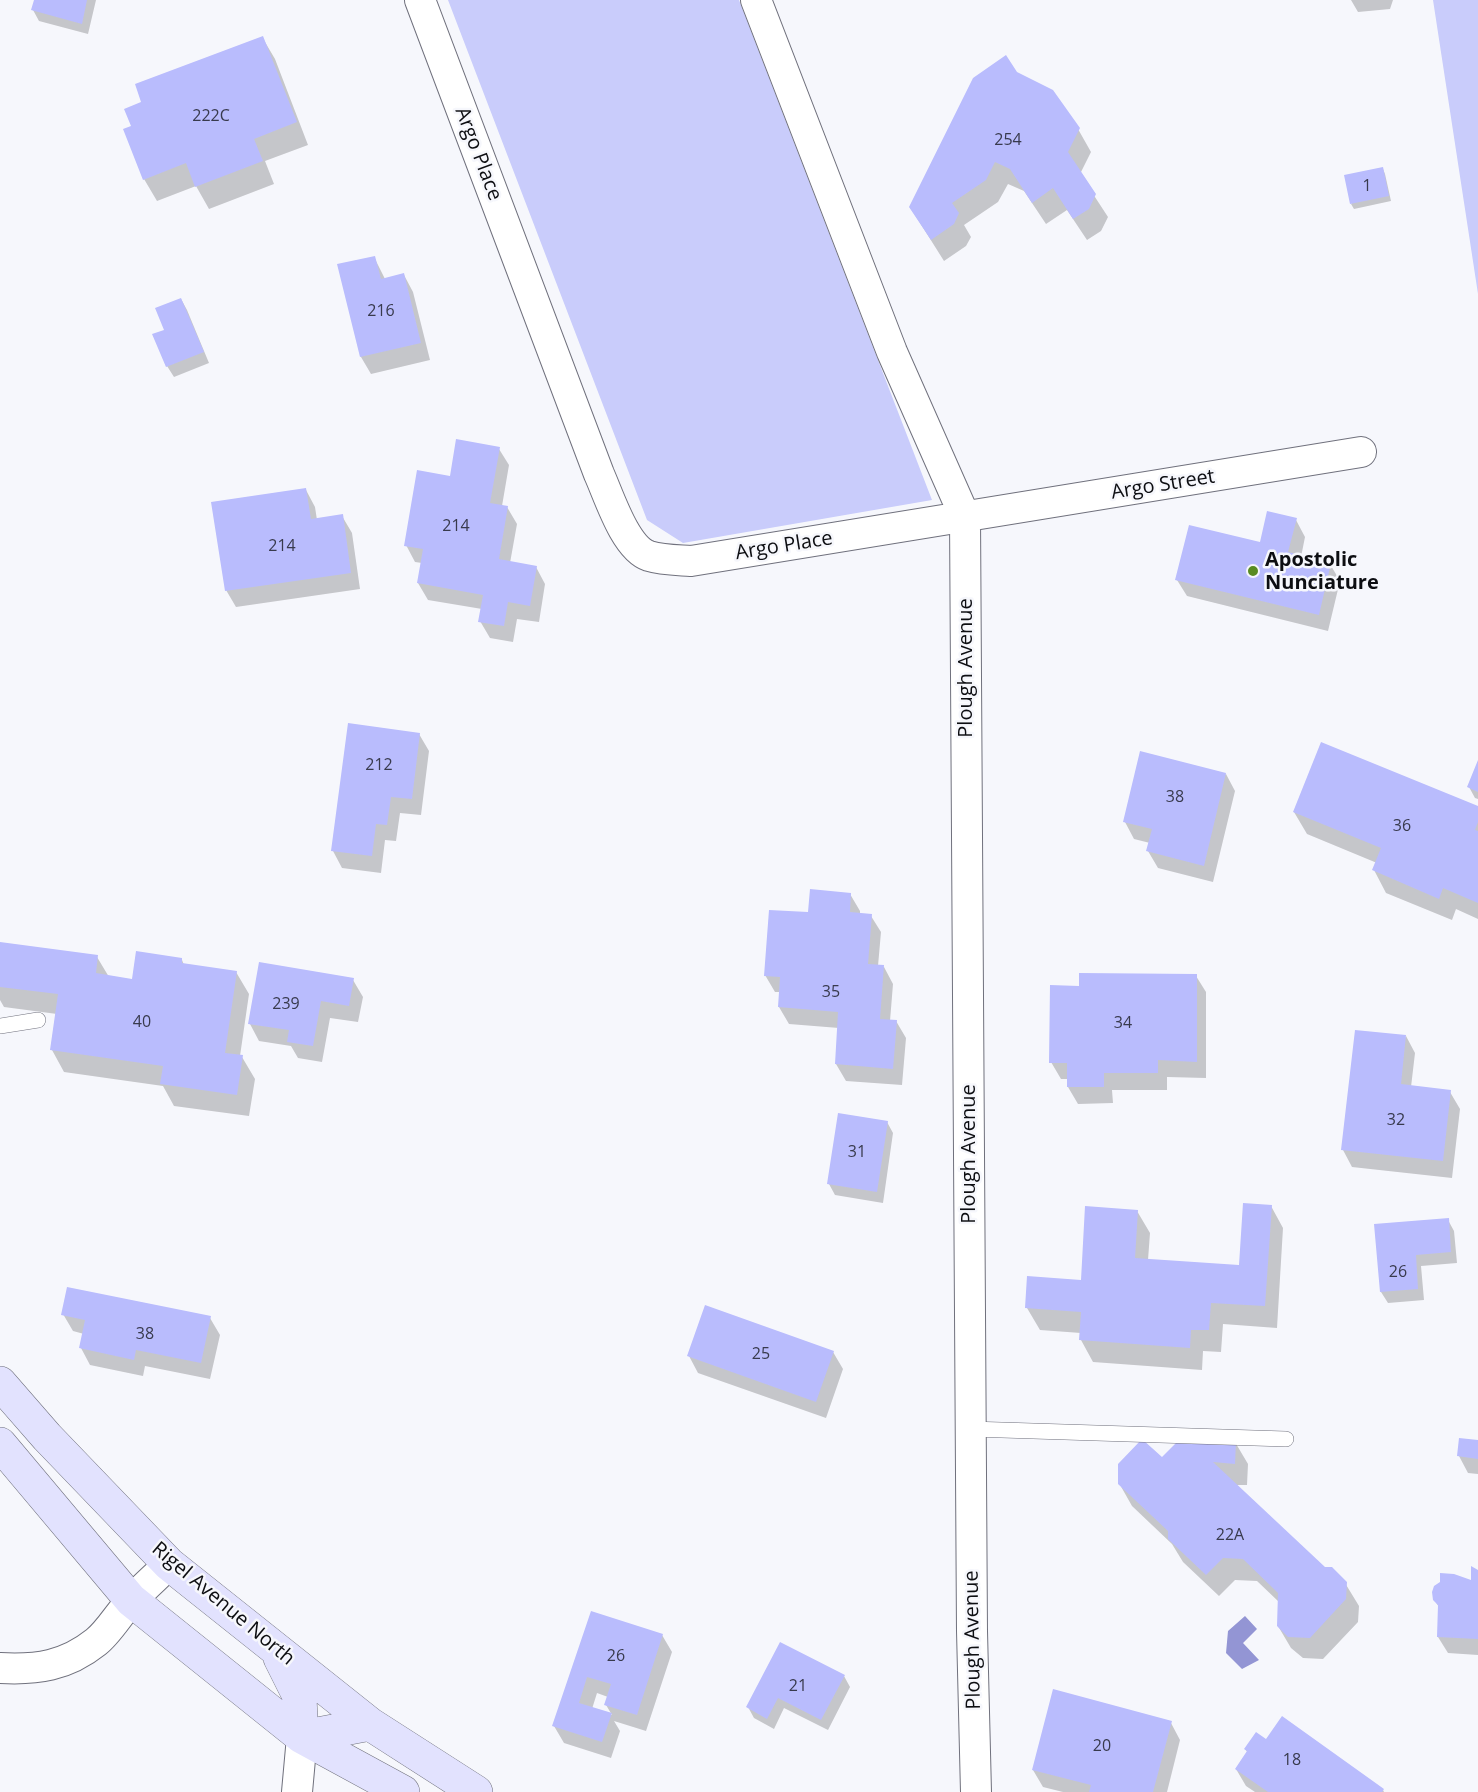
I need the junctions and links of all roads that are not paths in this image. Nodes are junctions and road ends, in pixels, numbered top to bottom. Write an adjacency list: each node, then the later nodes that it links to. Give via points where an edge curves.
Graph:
1 (420, 0): 4 (street, Argo Place, via 600,474 625,532 636,547 647,555 691,561)
2 (756, 0): 4 (street, via 892,352)
3 (1361, 452): 4 (street, Argo Street)
4 (965, 517): 8 (street, Plough Avenue)
5 (38, 1020): 6 (lane)
6 (0, 1026)
7 (0, 1383): 11 (main road, Rigel Avenue North)
8 (970, 1429): 9 (lane); 20 (street, Plough Avenue)
9 (1286, 1439)
10 (0, 1444): 12 (main road)
11 (169, 1564): 12 (street); 13 (main road, Rigel Avenue North)
12 (131, 1600): 14 (street, via 97,1641 56,1665); 16 (main road)
13 (273, 1646): 15 (main road, Rigel Avenue North); 16 (main road, via 300,1698)
14 (0, 1668)
15 (370, 1724): 16 (main road); 19 (main road, Rigel Avenue North)
16 (302, 1737): 17 (street); 18 (main road)
17 (297, 1792)
18 (403, 1792)
19 (476, 1792)
20 (976, 1792)

